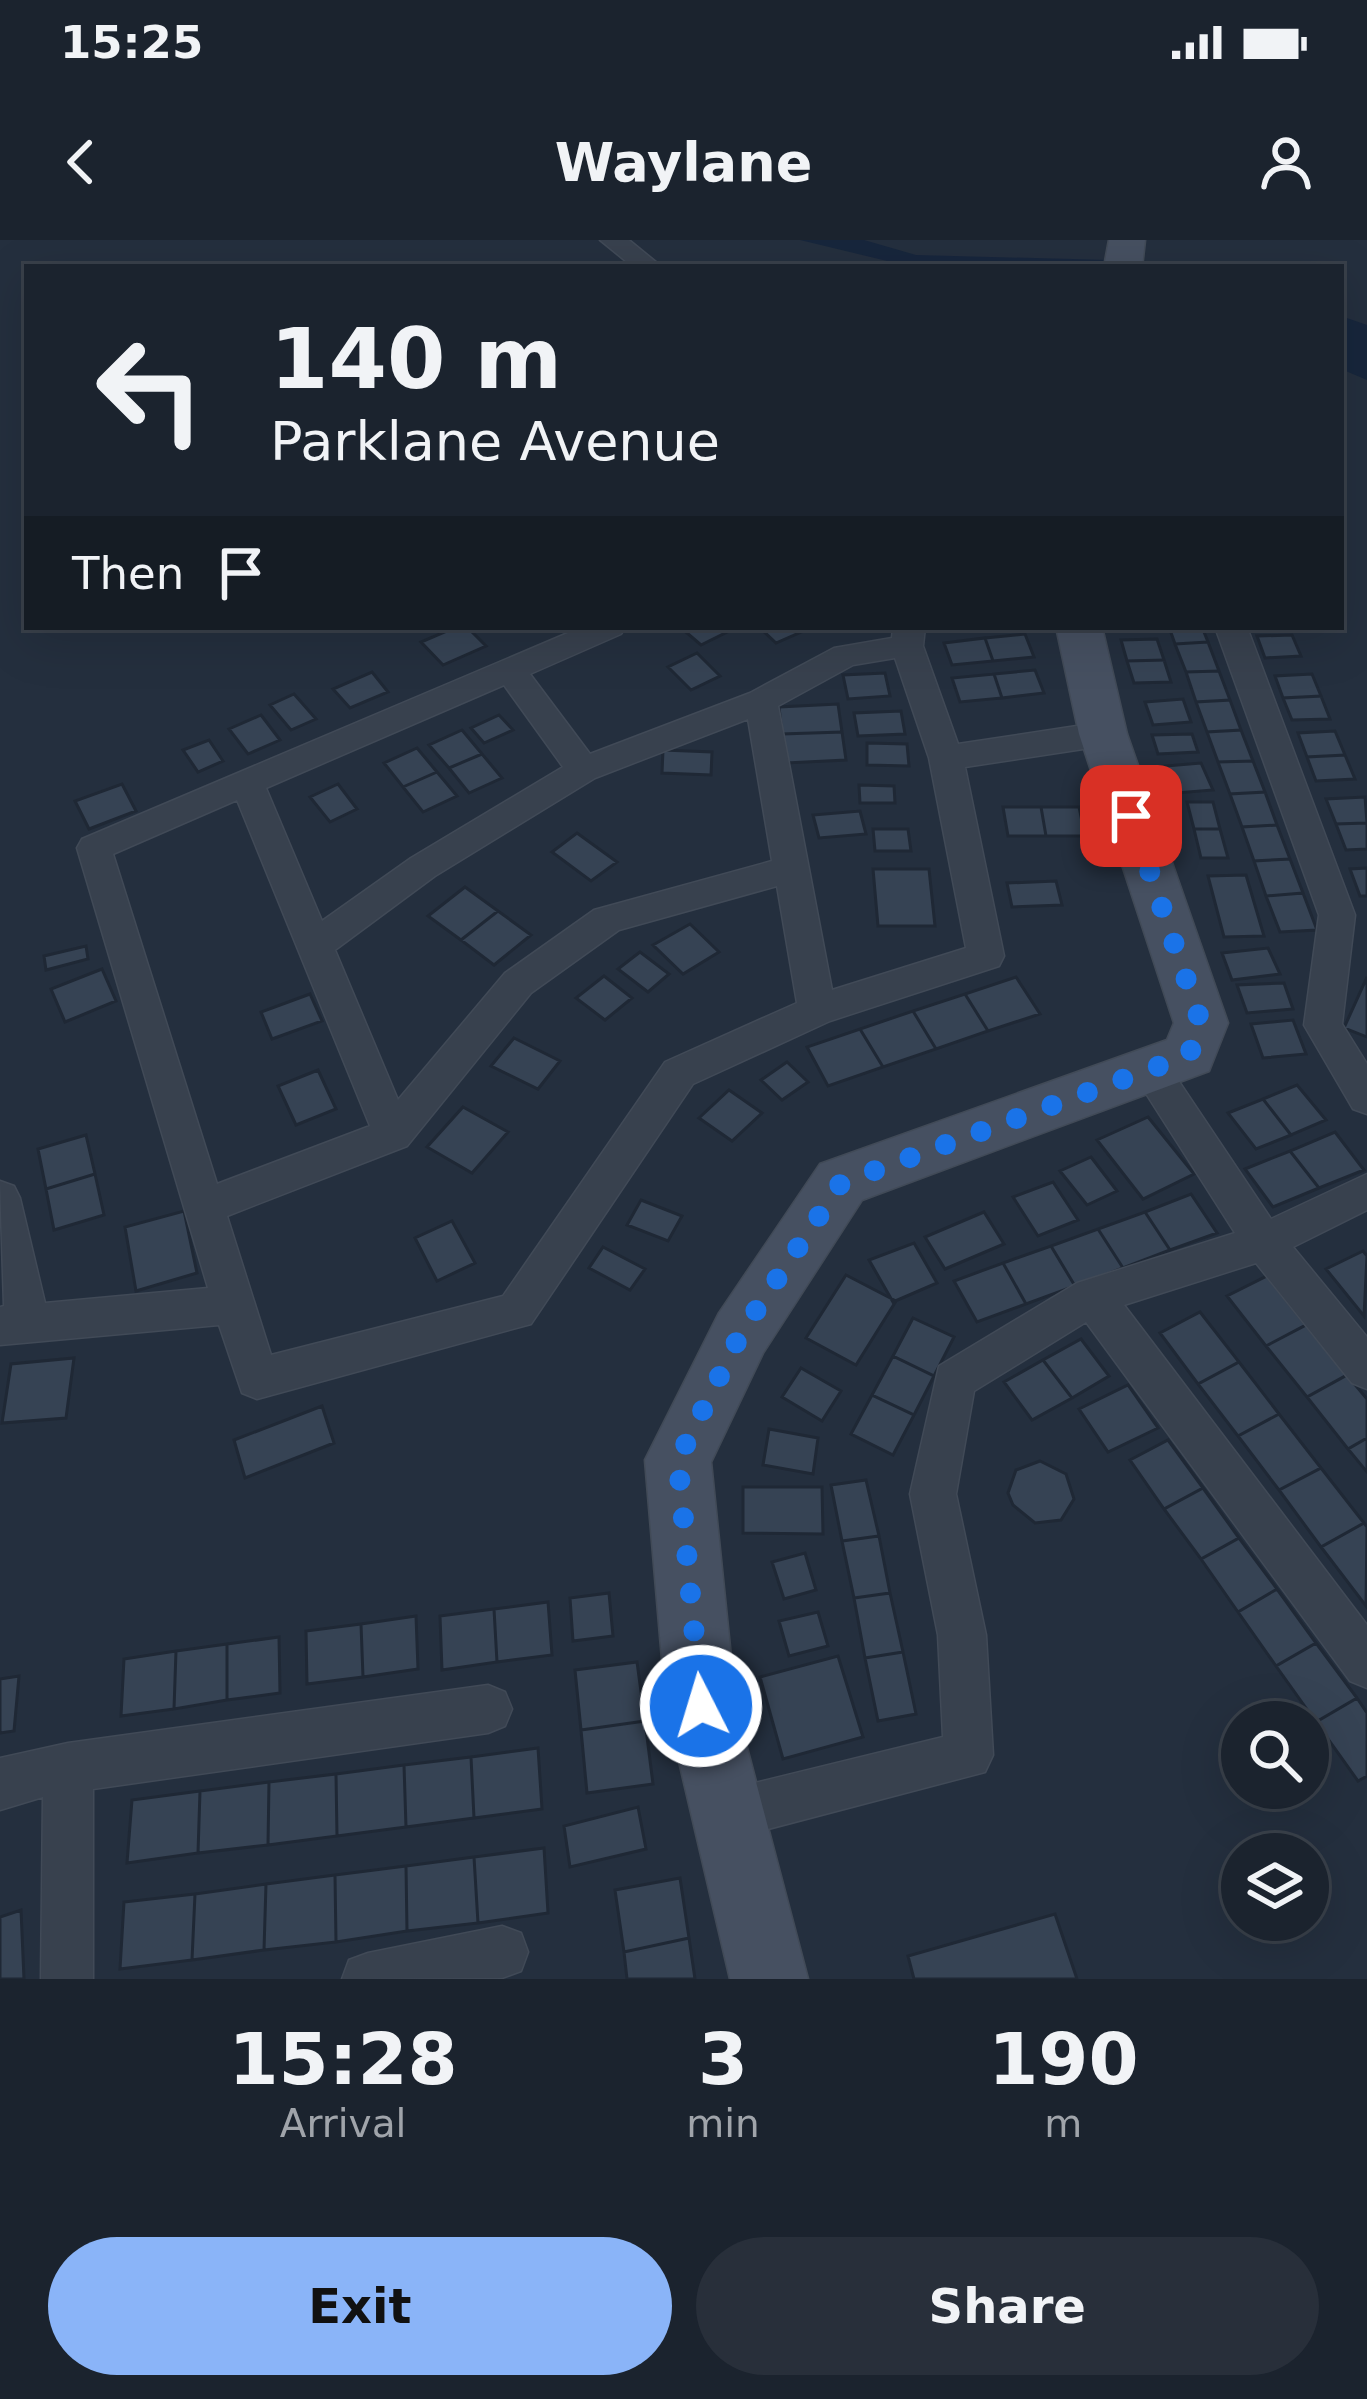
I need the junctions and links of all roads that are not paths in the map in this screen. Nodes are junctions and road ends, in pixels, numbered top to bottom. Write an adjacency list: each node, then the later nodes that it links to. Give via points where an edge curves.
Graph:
1 (614, 240): 2 (street)
2 (646, 264)
3 (603, 630): 7 (street)
4 (1080, 630): 9 (street)
5 (1232, 630): 17 (street, via 1337,915 1322,1025)
6 (908, 636): 8 (street, via 845,656); 10 (street)
7 (509, 670): 11 (street); 12 (street)
8 (761, 701): 11 (street); 13 (street)
9 (1103, 734): 10 (street); 16 (street, via 1201,1023 1189,1055)
10 (946, 758): 15 (street, via 986,956)
11 (583, 770): 14 (street, via 423,867)
12 (247, 783): 14 (street); 21 (street, via 94,848)
13 (791, 869): 15 (street); 18 (street, via 607,920 518,982)
14 (314, 946): 18 (street)
15 (817, 1010): 24 (street, via 679,1073 516,1311 257,1379)
16 (1150, 1070): 22 (street); 31 (street, via 841,1183 741,1333 678,1460 701,1706)
17 (1367, 1098)
18 (393, 1134): 21 (street)
19 (1367, 1191): 22 (street)
20 (0, 1198): 25 (street)
21 (204, 1207): 24 (street)
22 (1264, 1242): 23 (street); 26 (street)
23 (1092, 1296): 27 (street); 31 (street, via 954,1381 933,1494 962,1635 968,1755)
24 (235, 1306): 25 (street)
25 (14, 1324)
26 (1367, 1369)
27 (1367, 1664)
28 (488, 1709): 29 (street)
29 (68, 1768): 30 (street); 33 (street)
30 (0, 1785)
31 (730, 1814): 35 (street)
32 (502, 1952): 34 (street)
33 (67, 1979)
34 (368, 1979)
35 (769, 1979)

